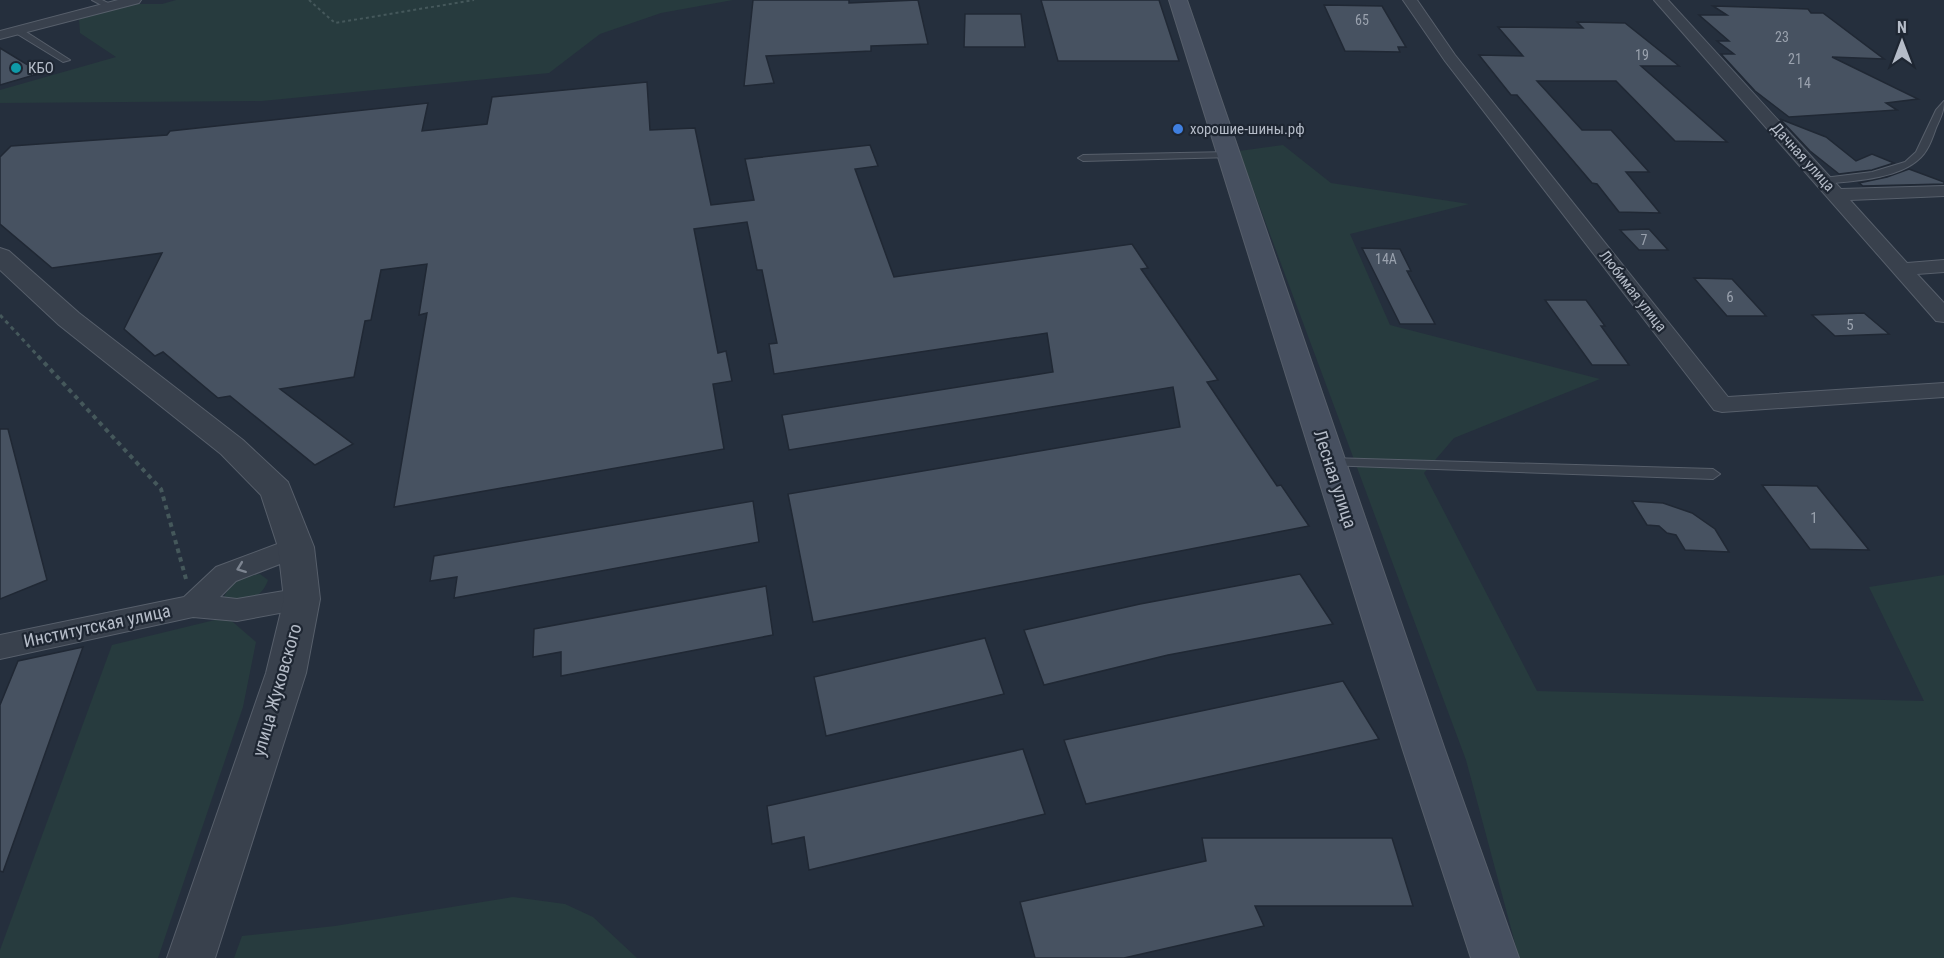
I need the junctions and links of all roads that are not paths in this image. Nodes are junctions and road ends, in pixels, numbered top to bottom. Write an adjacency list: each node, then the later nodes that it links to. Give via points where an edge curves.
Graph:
1 (96, 0): 6 (lane)
2 (134, 0): 6 (street)
3 (1178, 0): 11 (main road, Лесная улица)
4 (1410, 0): 20 (street, Любимая улица, via 1450,58 1722,405)
5 (1661, 0): 13 (street, Дачная улица)
6 (111, 6): 7 (street)
7 (17, 30): 8 (street); 9 (lane)
8 (0, 35)
9 (66, 60)
10 (1944, 104): 13 (lane, via 1916,158 1890,171)
11 (1229, 155): 12 (lane); 21 (main road, Лесная улица)
12 (1083, 158)
13 (1824, 181): 15 (street, Дачная улица)
14 (1944, 192): 15 (street)
15 (1837, 195): 18 (street, Дачная улица)
16 (0, 256): 23 (street, улица Жуковского, via 69,319 256,469 276,490)
17 (1944, 267): 18 (street)
18 (1902, 269): 19 (street, Дачная улица)
19 (1944, 316)
20 (1944, 390)
21 (1330, 462): 22 (lane); 28 (main road, Лесная улица)
22 (1713, 474)
23 (296, 547): 24 (street, улица Жуковского); 25 (street, one-way to 25, via 226,574)
24 (302, 599): 25 (street, Институтская улица, via 237,610); 27 (street, улица Жуковского, via 286,673)
25 (194, 606): 26 (street, Институтская улица)
26 (0, 647)
27 (191, 958)
28 (1495, 958)

